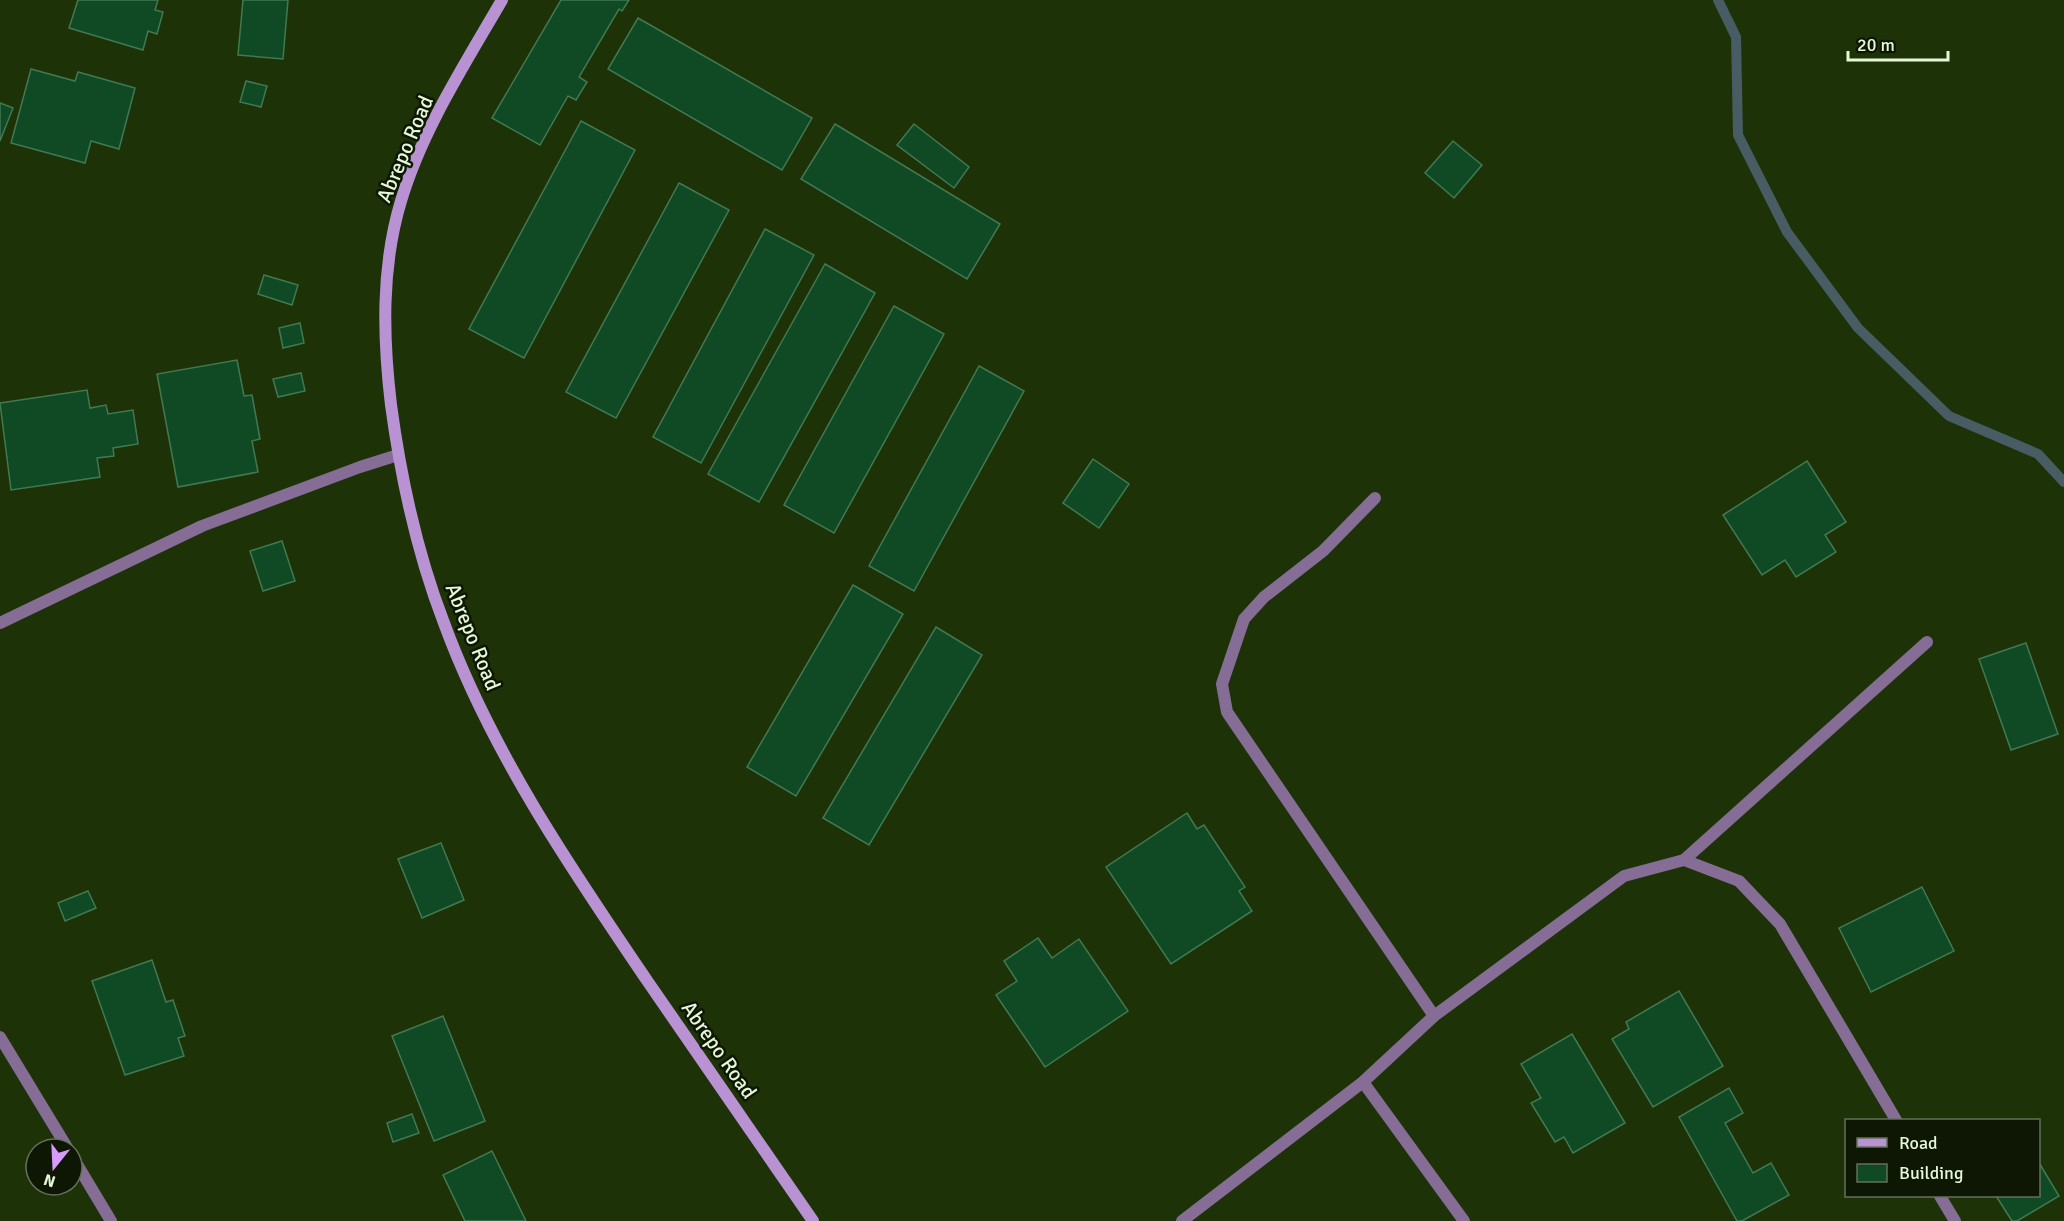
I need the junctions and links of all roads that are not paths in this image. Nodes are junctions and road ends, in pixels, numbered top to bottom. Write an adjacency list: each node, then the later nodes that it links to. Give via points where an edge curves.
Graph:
1 (502, 0): 2 (main road, Abrepo Road, via 455,81 401,201 388,260 384,328)
2 (398, 455): 4 (street, via 202,526); 15 (main road, Abrepo Road, via 419,548 444,624 471,688 530,800 604,917)
3 (1375, 498): 7 (street, via 1323,551 1264,597 1244,620 1222,684 1227,712)
4 (0, 623)
5 (1927, 642): 6 (street)
6 (1684, 860): 7 (street, via 1624,876); 10 (street, via 1739,881 1780,924)
7 (1434, 1016): 9 (street)
8 (0, 1036): 11 (street)
9 (1363, 1082): 16 (street); 17 (street)
10 (1895, 1119)
11 (61, 1137)
12 (84, 1176): 14 (street)
13 (1941, 1197): 18 (street)
14 (111, 1221)
15 (813, 1221)
16 (1182, 1221)
17 (1464, 1221)
18 (1955, 1221)

